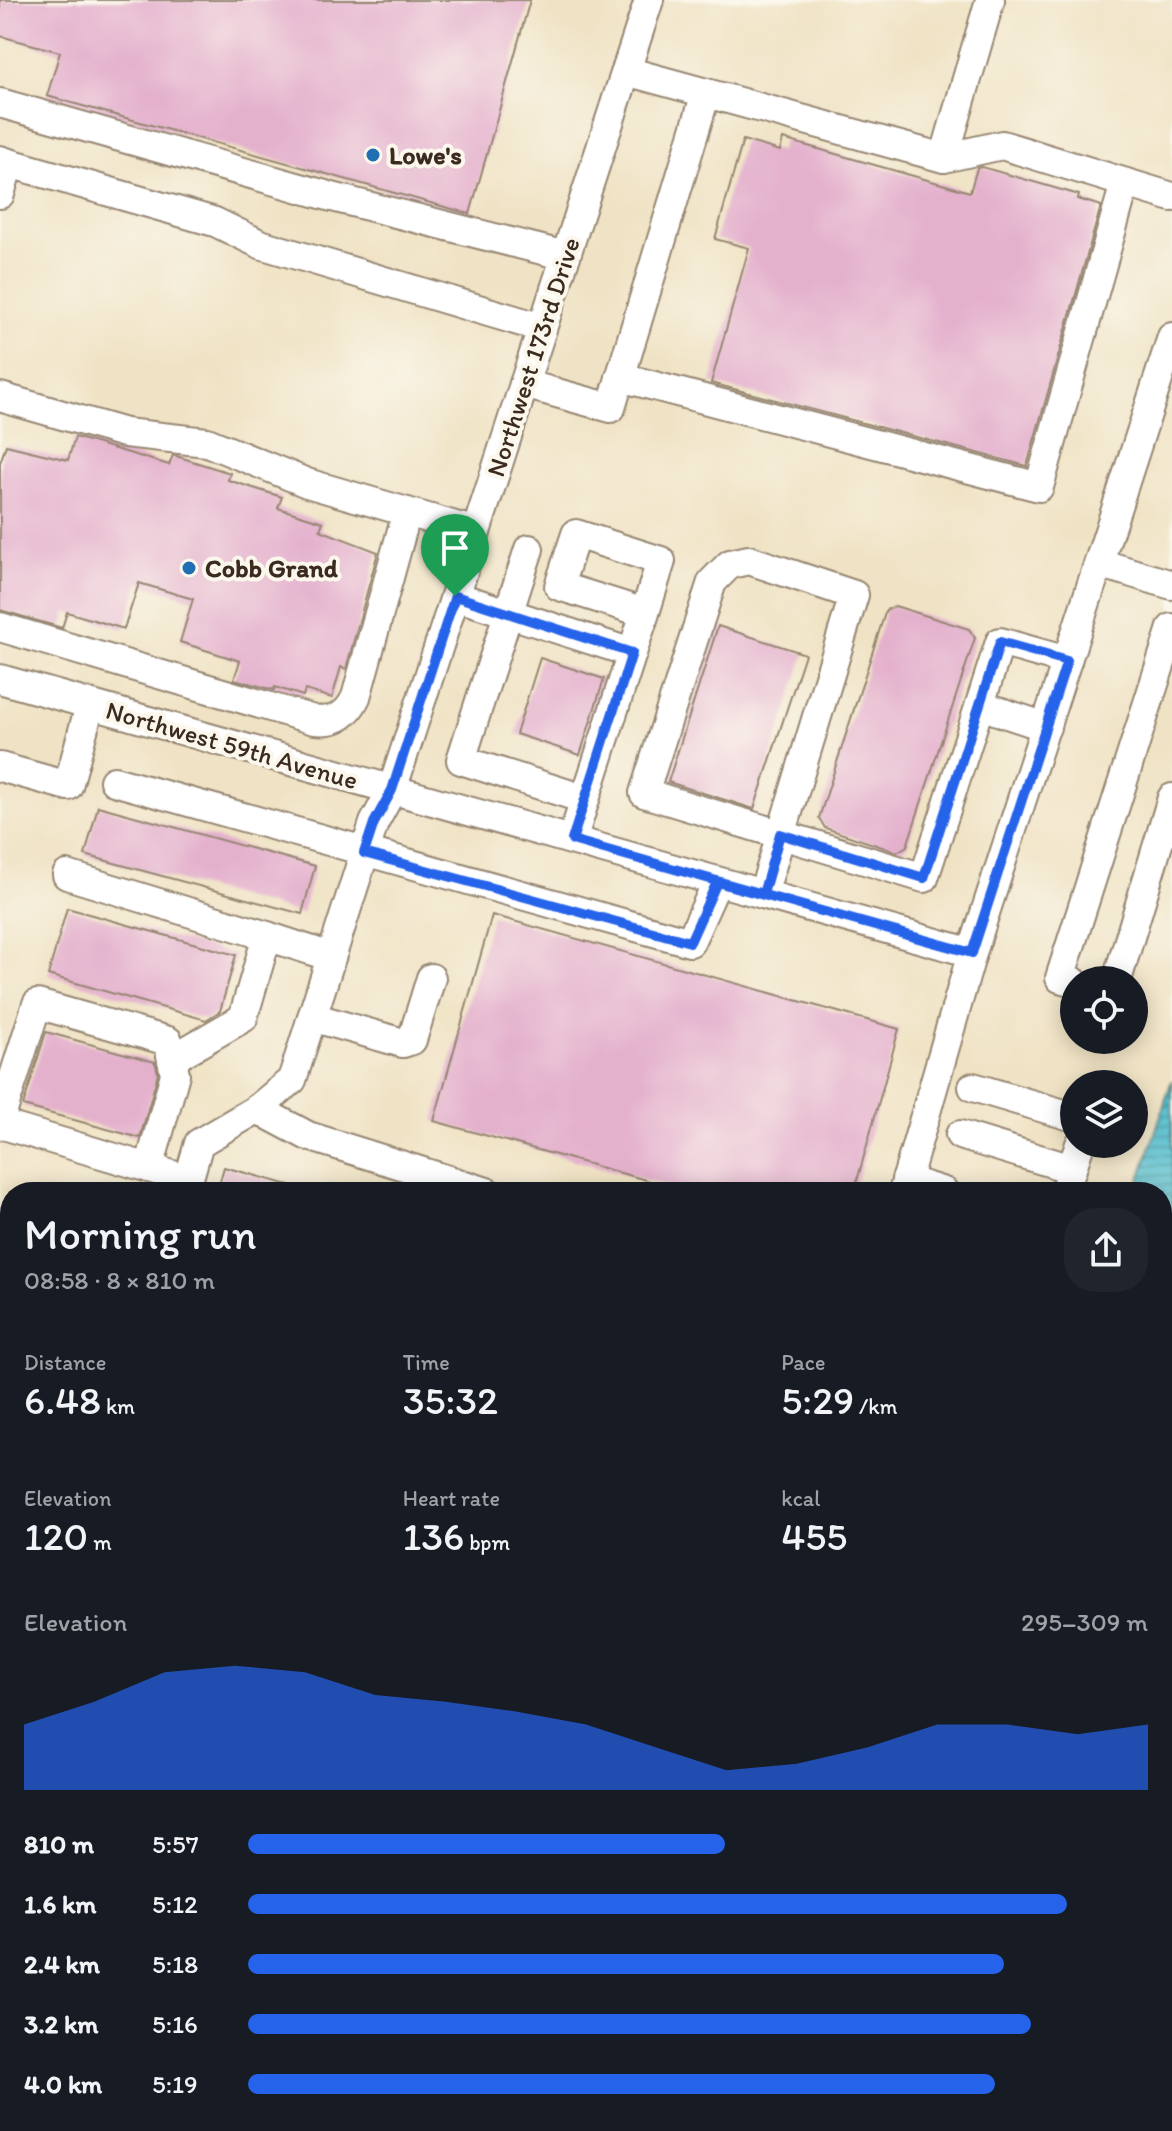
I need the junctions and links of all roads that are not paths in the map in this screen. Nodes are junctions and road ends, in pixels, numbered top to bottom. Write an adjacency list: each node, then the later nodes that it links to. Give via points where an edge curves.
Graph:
1 (649, 0): 3 (street, Northwest 173rd Drive)
2 (990, 0): 6 (street)
3 (626, 71): 4 (street); 11 (street, Northwest 173rd Drive)
4 (706, 93): 6 (street); 14 (street)
5 (0, 103): 11 (street, via 332,197)
6 (944, 158): 8 (street, via 1002,145)
7 (4, 161): 9 (street); 12 (street, via 215,222 260,244)
8 (1125, 183): 10 (street); 14 (street, via 1039,487)
9 (0, 194)
10 (1172, 197)
11 (566, 256): 12 (street, Northwest 173rd Drive)
12 (542, 328): 15 (street, Northwest 173rd Drive)
13 (1172, 337): 20 (street)
14 (620, 377): 15 (street, via 611,408)
15 (524, 384): 18 (street, Northwest 173rd Drive)
16 (0, 397): 17 (street, via 125,433 207,442 307,483)
17 (407, 512): 18 (street); 25 (street, via 356,697 335,720 314,720)
18 (476, 532): 22 (street, Northwest 173rd Drive)
19 (529, 549): 23 (street)
20 (1099, 563): 21 (street); 28 (street)
21 (1172, 585)
22 (455, 596): 23 (street); 35 (street, Northwest 173rd Drive)
23 (508, 613): 27 (street); 37 (street, via 461,760)
24 (645, 613): 27 (street)
25 (0, 627)
26 (1172, 628): 47 (street)
27 (632, 653): 37 (street)
28 (1067, 661): 31 (street, via 1000,642); 32 (street)
29 (0, 679): 30 (street, Northwest 59th Avenue)
30 (90, 705): 33 (street, via 68,786); 35 (street, Northwest 59th Avenue)
31 (980, 705): 32 (street); 38 (street, via 924,878)
32 (1046, 727): 45 (street)
33 (0, 767)
34 (114, 781): 40 (street)
35 (392, 790): 39 (street, Northwest 59th Avenue); 40 (street, Northwest 173rd Drive)
36 (1172, 798): 48 (street)
37 (584, 799): 39 (street)
38 (780, 834): 38 (street, via 644,793 712,582 730,564 749,560 854,595); 43 (street)
39 (572, 840): 42 (street, Northwest 59th Avenue)
40 (364, 853): 42 (street, via 690,942); 46 (street, Northwest 173rd Drive)
41 (67, 875): 44 (street)
42 (717, 882): 43 (street, Northwest 59th Avenue)
43 (763, 894): 45 (street, Northwest 59th Avenue)
44 (267, 936): 46 (street); 51 (street, via 243,1018)
45 (972, 953): 62 (street)
46 (331, 957): 50 (street, Northwest 173rd Drive)
47 (1064, 966)
48 (1121, 966)
49 (431, 978): 50 (street, via 412,1040 403,1043)
50 (312, 1017): 53 (street, Northwest 173rd Drive, via 292,1080)
51 (172, 1059): 55 (street, via 168,1041 37,1004); 57 (street, via 175,1074)
52 (973, 1087): 54 (street)
53 (257, 1109): 60 (street, Northwest 173rd Drive, via 199,1143); 61 (street, via 308,1136)
54 (1060, 1113)
55 (0, 1122): 57 (street)
56 (960, 1135): 58 (street)
57 (149, 1168): 59 (street)
58 (1072, 1168)
59 (179, 1182)
60 (188, 1182)
61 (455, 1182)
62 (905, 1182)

